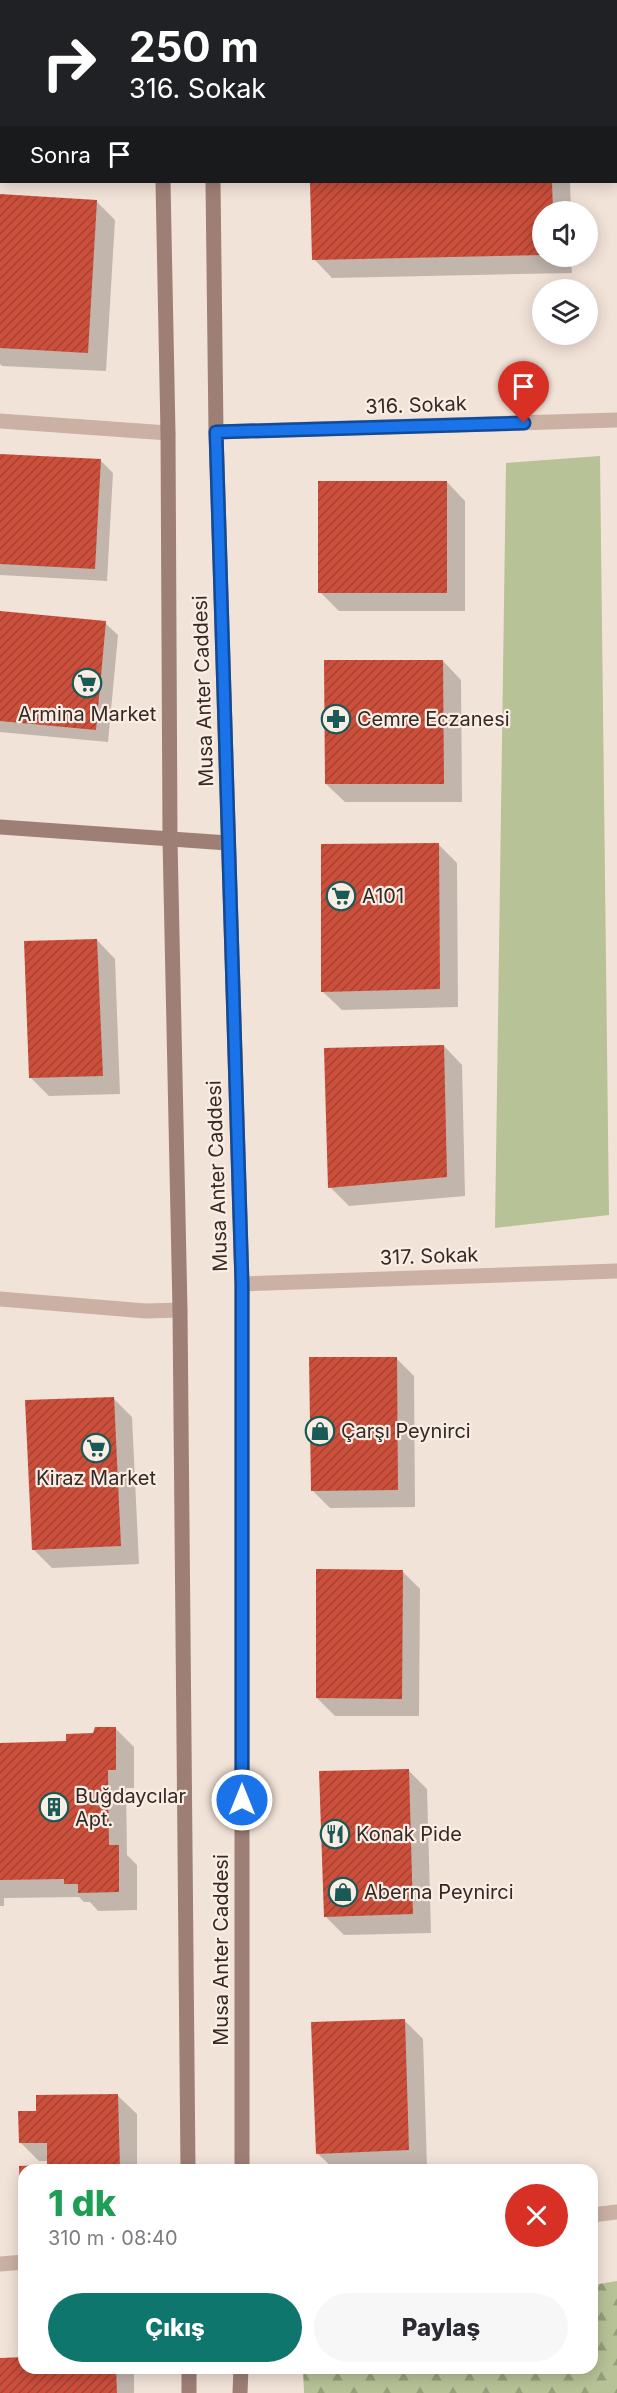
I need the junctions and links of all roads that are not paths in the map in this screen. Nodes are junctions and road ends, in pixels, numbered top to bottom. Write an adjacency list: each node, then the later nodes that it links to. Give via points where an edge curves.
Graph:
1 (163, 183): 6 (main road, Musa Anter Caddesi)
2 (213, 183): 5 (main road, Musa Anter Caddesi)
3 (617, 420): 5 (street, 316. Sokak)
4 (0, 421): 6 (street)
5 (216, 432): 9 (main road, Musa Anter Caddesi)
6 (168, 433): 8 (main road, Musa Anter Caddesi)
7 (0, 827): 8 (main road)
8 (170, 840): 9 (main road); 13 (main road, Musa Anter Caddesi)
9 (228, 843): 11 (main road, Musa Anter Caddesi)
10 (617, 1271): 11 (street, 317. Sokak)
11 (242, 1284): 15 (main road, Musa Anter Caddesi)
12 (0, 1299): 13 (street, via 146,1311)
13 (180, 1310): 14 (main road, Musa Anter Caddesi)
14 (188, 2164)
15 (242, 2164)
16 (617, 2212): 17 (street)
17 (598, 2214)
18 (18, 2262): 19 (street)
19 (0, 2264)
20 (189, 2374): 22 (main road)
21 (241, 2374): 23 (main road)
22 (189, 2393)
23 (240, 2393)

